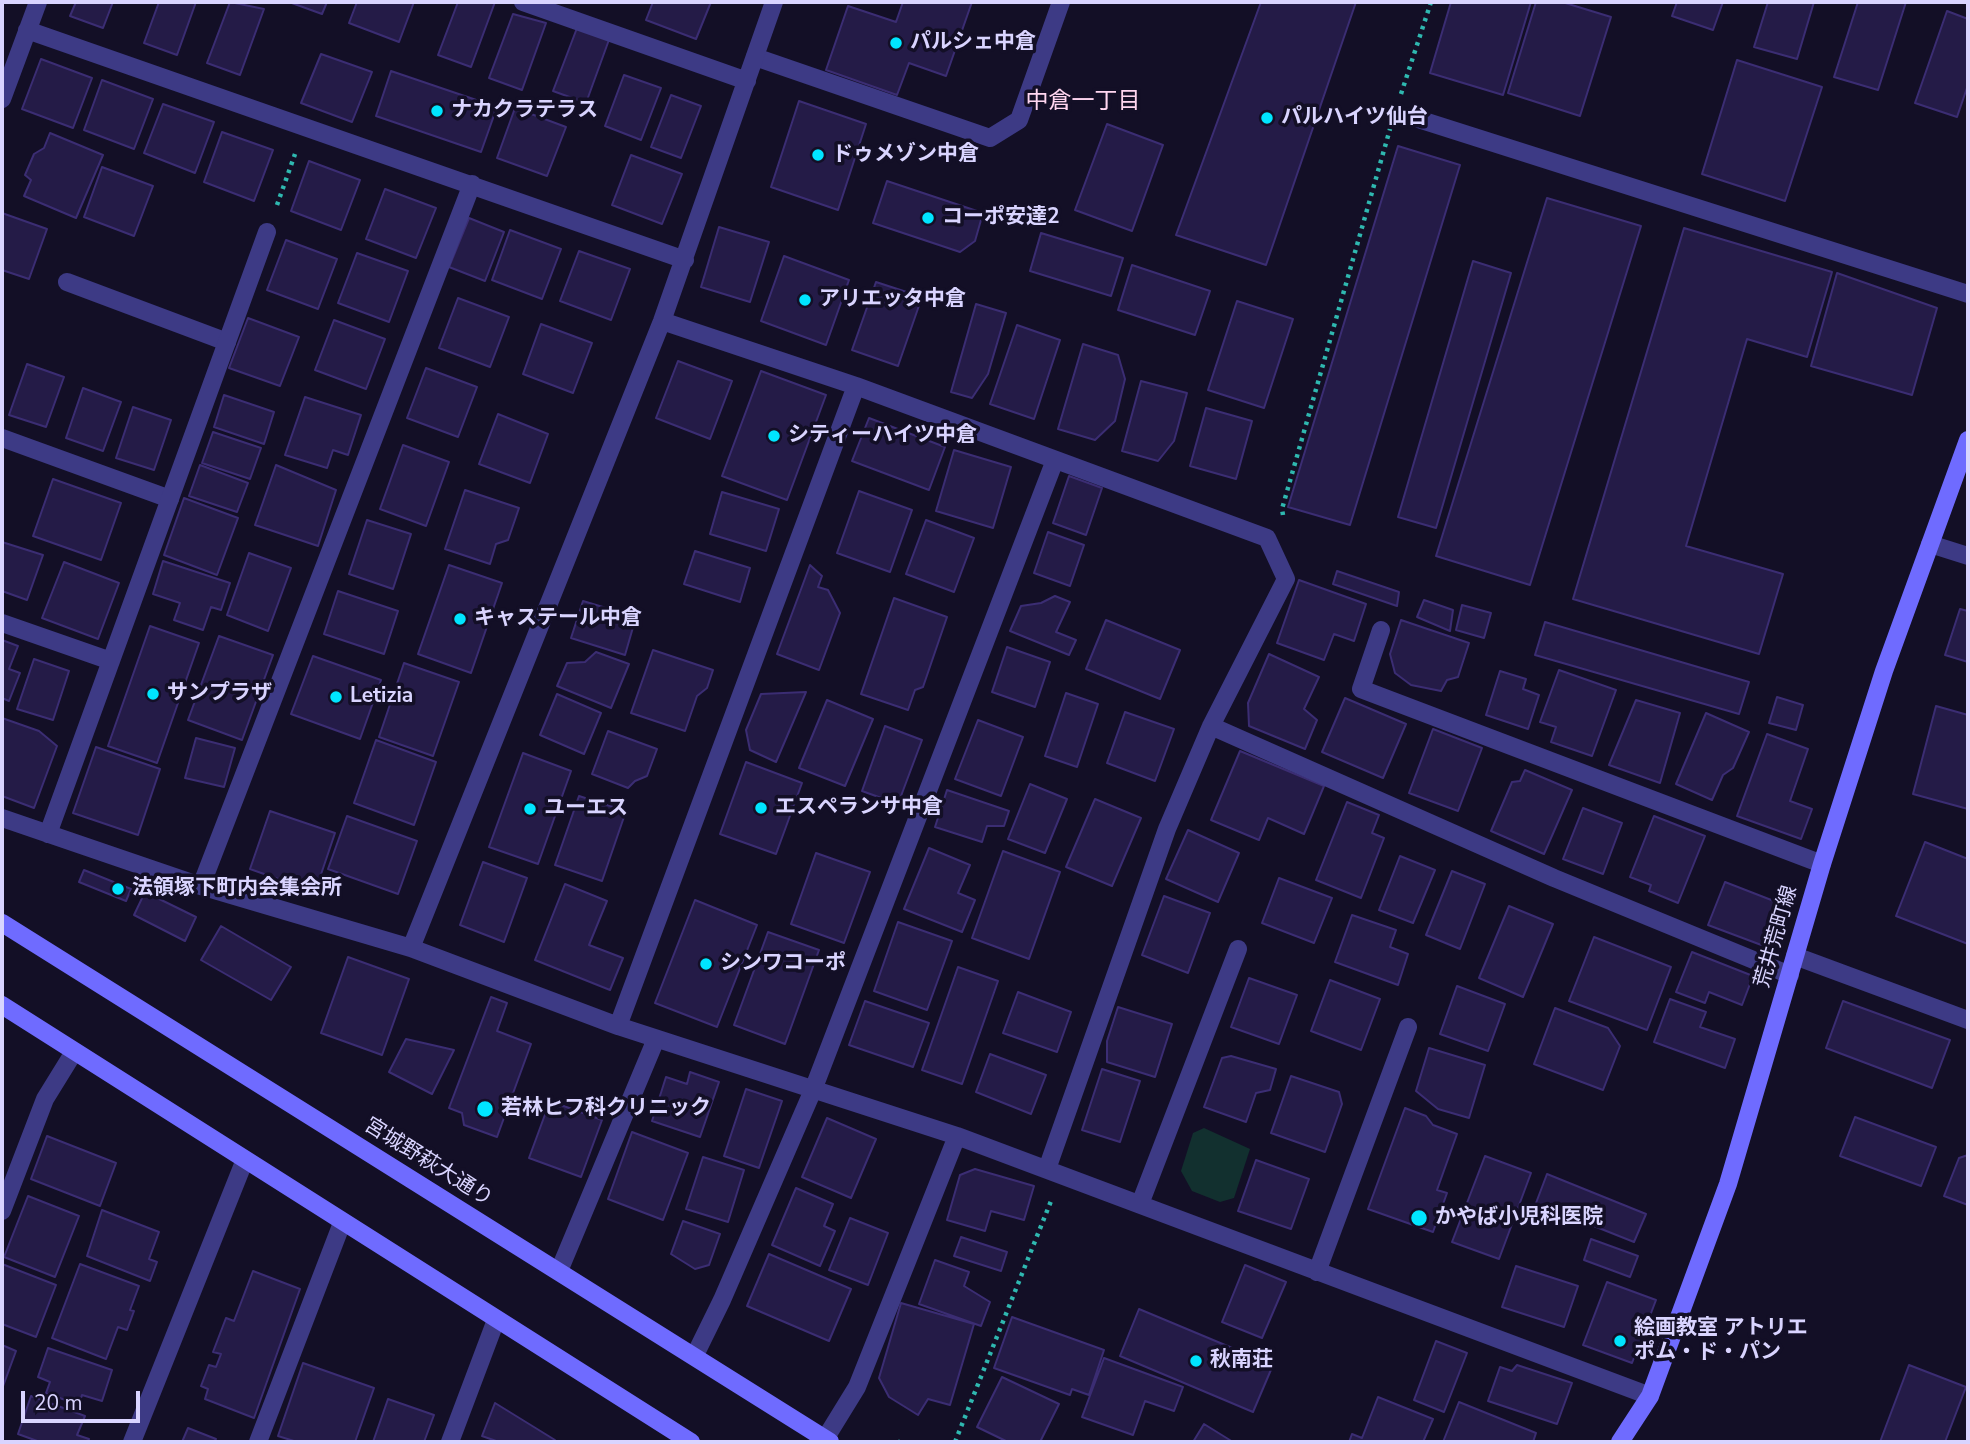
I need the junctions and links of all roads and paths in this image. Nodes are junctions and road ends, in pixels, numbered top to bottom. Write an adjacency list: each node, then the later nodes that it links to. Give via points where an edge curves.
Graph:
1 (38, 2): 6 (street)
2 (523, 2): 8 (street)
3 (774, 2): 7 (street)
4 (1061, 2): 7 (street, via 1019,120 990,138)
5 (1431, 2): 10 (path)
6 (27, 30): 9 (street); 13 (street)
7 (755, 57): 8 (street)
8 (747, 80): 16 (street)
9 (2, 99)
10 (1397, 106)
11 (1393, 119): 26 (path, via 1282,509)
12 (1418, 119): 18 (street)
13 (305, 127): 14 (street); 15 (path)
14 (472, 184): 16 (street); 36 (street)
15 (267, 232): 20 (street)
16 (685, 260): 19 (street)
17 (67, 282): 20 (street)
18 (1968, 294)
19 (662, 321): 21 (street); 38 (street)
20 (227, 342): 25 (street)
21 (856, 386): 24 (street); 44 (street)
22 (2, 438): 25 (street)
23 (1968, 440): 27 (street, 荒井荒町線)
24 (1055, 460): 32 (street, via 1267,538 1286,579); 48 (street)
25 (170, 499): 31 (street)
26 (1284, 520)
27 (1930, 544): 28 (street); 35 (street, 荒井荒町線)
28 (1968, 556)
29 (2, 623): 31 (street)
30 (1381, 630): 35 (street, via 1361,689)
31 (111, 661): 34 (street)
32 (1211, 726): 41 (street, via 1554,878); 51 (street, via 1167,829)
33 (2, 818): 34 (street)
34 (48, 834): 36 (street)
35 (1822, 864): 40 (street, 荒井荒町線)
36 (201, 886): 38 (street)
37 (2, 923): 55 (street, 宮城野萩大通り)
38 (411, 947): 44 (street)
39 (1238, 949): 52 (street)
40 (1795, 956): 41 (street, 荒井荒町線); 43 (street)
41 (1790, 975): 59 (street, 荒井荒町線, via 1728,1184)
42 (2, 1005): 47 (street)
43 (1968, 1020)
44 (618, 1026): 46 (street)
45 (1408, 1027): 56 (street)
46 (656, 1039): 48 (street); 55 (street)
47 (74, 1052): 50 (street); 53 (street, via 46,1099)
48 (813, 1090): 49 (street); 58 (street)
49 (957, 1136): 51 (street); 60 (street, via 863,1374)
50 (244, 1162): 54 (street); 61 (street)
51 (1054, 1172): 52 (street); 65 (path)
52 (1140, 1204): 56 (street)
53 (2, 1211)
54 (342, 1223): 57 (street); 62 (street)
55 (559, 1271): 58 (street, 宮城野萩大通り)
56 (1317, 1272): 59 (street)
57 (496, 1320): 63 (street); 64 (street)
58 (695, 1355): 60 (street, 宮城野萩大通り)
59 (1650, 1396): 66 (street, 荒井荒町線)
60 (827, 1441)
61 (132, 1442)
62 (258, 1442)
63 (450, 1442)
64 (691, 1442)
65 (955, 1442)
66 (1620, 1442)

